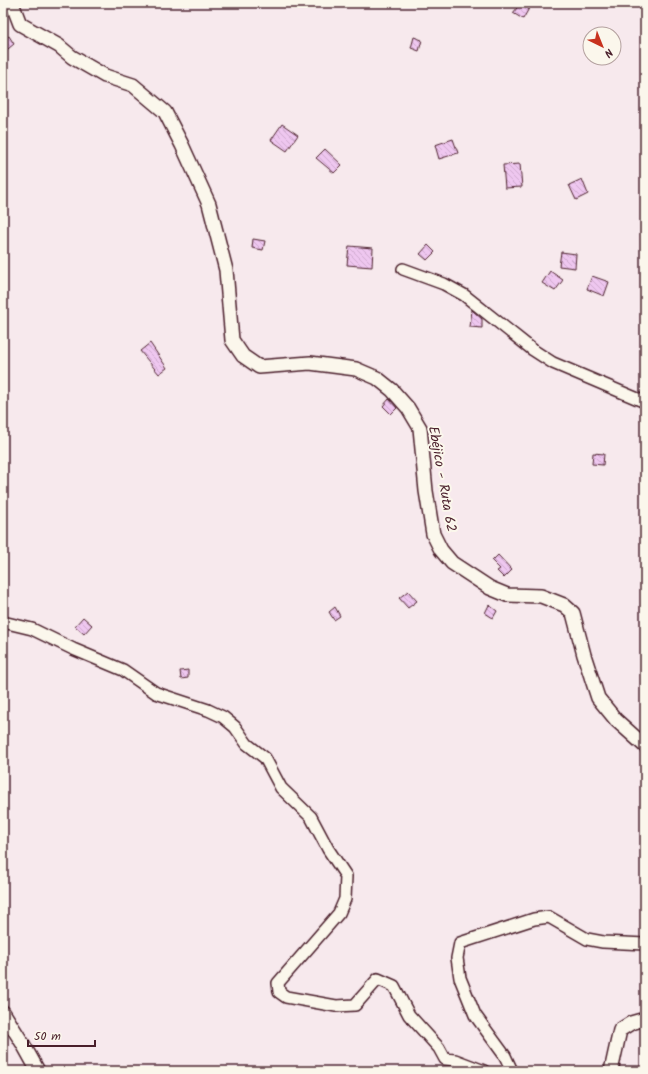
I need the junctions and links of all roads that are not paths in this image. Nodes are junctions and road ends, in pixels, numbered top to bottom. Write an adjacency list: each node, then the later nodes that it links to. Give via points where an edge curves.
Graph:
1 (12, 3): 5 (street, Ebéjico - Ruta 62, via 20,24 105,76 133,85 165,112 209,204 226,270 232,340 243,356 259,367 310,363 356,368 377,378 392,390 408,408 420,428 433,534 441,550 452,563 490,588 507,595 541,596 564,605 573,612 598,698 616,720)
2 (403, 268): 3 (street, via 464,295 553,363)
3 (645, 402)
4 (3, 622): 10 (street, via 32,629 123,670 156,693 223,717 235,727 246,744 265,758 281,788 311,817 346,876 344,899 339,913 278,983 279,992 286,997 336,1006 355,1005 378,979 394,986 409,1016 439,1048 445,1060 455,1060)
5 (645, 746)
6 (645, 944): 11 (street, via 604,942 587,938 549,917 534,919 460,943 457,958 460,978 474,1015 505,1056)
7 (3, 1012): 9 (street)
8 (645, 1019): 12 (street, via 620,1030)
9 (38, 1071)
10 (484, 1071)
11 (512, 1071)
12 (611, 1071)

